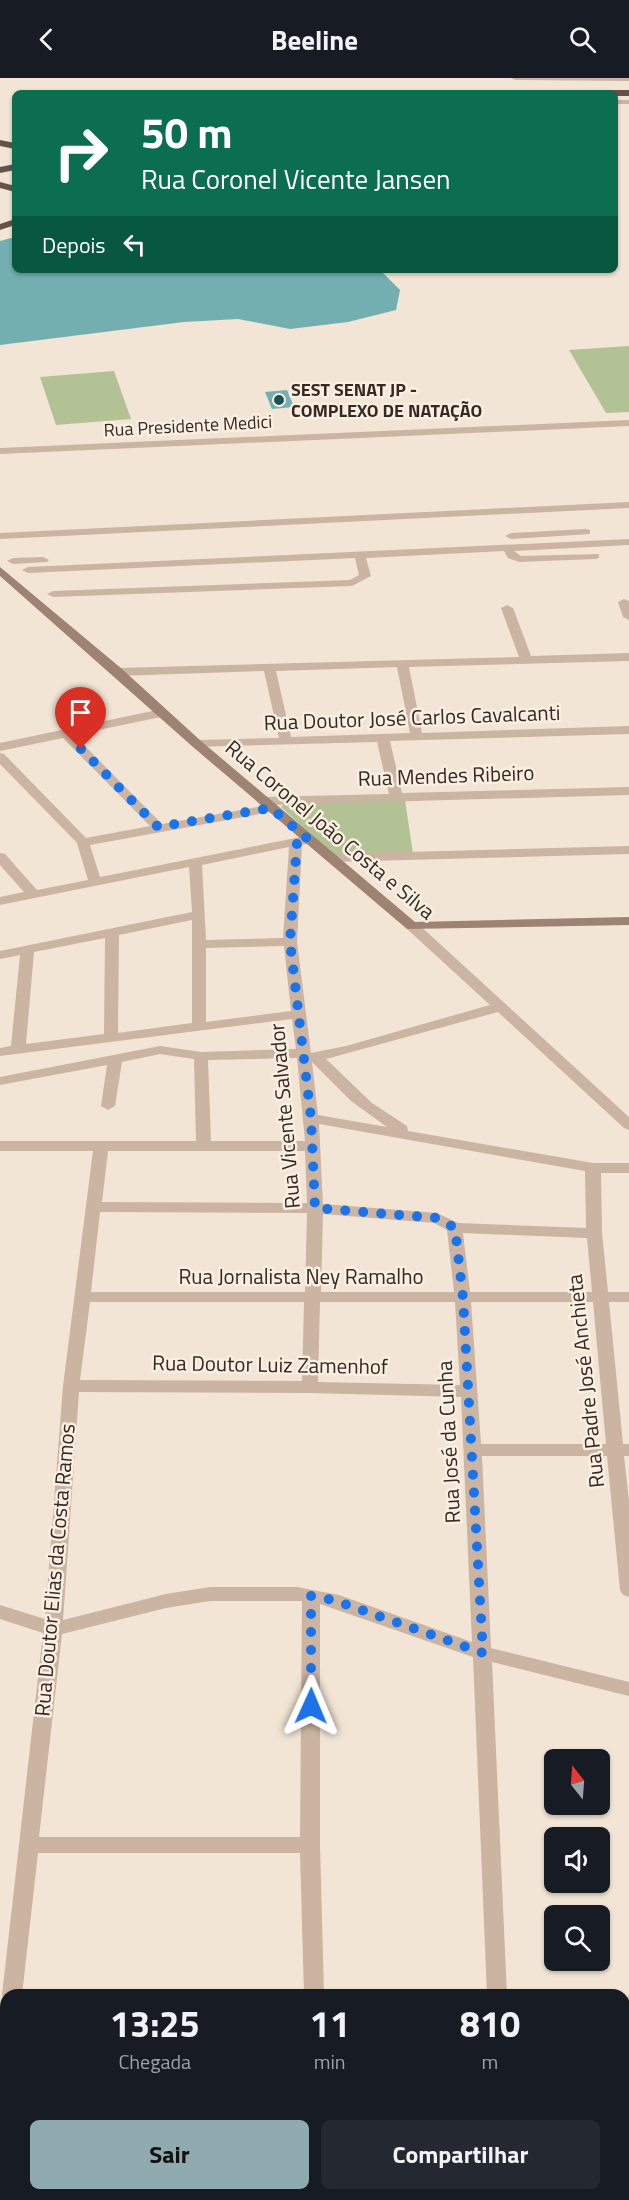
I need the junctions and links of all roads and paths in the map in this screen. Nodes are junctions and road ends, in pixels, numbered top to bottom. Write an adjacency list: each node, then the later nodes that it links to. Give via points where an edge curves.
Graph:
1 (515, 78): 3 (street)
2 (629, 79): 3 (street)
3 (597, 80): 4 (street); 5 (street)
4 (582, 90)
5 (629, 94)
6 (629, 423): 7 (street, Rua Presidente Medici)
7 (0, 451)
8 (629, 505): 9 (street)
9 (575, 508): 11 (street); 12 (street)
10 (629, 534): 12 (street)
11 (0, 536)
12 (587, 537): 13 (street); 14 (street); 17 (street)
13 (629, 542)
14 (506, 546): 15 (street); 16 (street, via 519,559)
15 (360, 554): 19 (street); 20 (street, via 365,576 352,583)
16 (595, 555)
17 (13, 561)
18 (0, 570): 28 (main road, Rua Coronel João Costa e Silva)
19 (28, 570)
20 (53, 594)
21 (624, 602): 23 (street)
22 (507, 608): 25 (street)
23 (629, 618)
24 (629, 657): 25 (street)
25 (526, 660): 26 (street)
26 (402, 664): 27 (street); 32 (street)
27 (269, 667): 28 (street); 34 (street)
28 (118, 672): 29 (main road, Rua Coronel João Costa e Silva)
29 (162, 713): 31 (street); 35 (main road, Rua Coronel João Costa e Silva)
30 (629, 730): 32 (street, Rua Doutor José Carlos Cavalcanti)
31 (65, 733): 36 (street); 41 (street)
32 (417, 738): 33 (street, Rua Doutor José Carlos Cavalcanti)
33 (383, 739): 34 (street, Rua Doutor José Carlos Cavalcanti); 39 (street)
34 (286, 741): 35 (street, Rua Doutor José Carlos Cavalcanti)
35 (197, 744): 40 (main road, Rua Coronel João Costa e Silva)
36 (0, 747)
37 (0, 757): 43 (street)
38 (629, 791): 39 (street, Rua Mendes Ribeiro)
39 (396, 796): 40 (street, Rua Mendes Ribeiro)
40 (267, 805): 41 (street, Rua Mendes Ribeiro); 42 (main road, Rua Coronel João Costa e Silva)
41 (158, 827): 43 (street, Rua Mendes Ribeiro)
42 (303, 841): 46 (main road, Rua Coronel João Costa e Silva); 47 (street); 55 (street, Rua Vicente Salvador)
43 (82, 842): 48 (street)
44 (629, 850): 46 (street)
45 (0, 857): 49 (street)
46 (331, 858): 53 (main road, Rua Coronel João Costa e Silva)
47 (195, 862): 48 (street); 51 (street)
48 (95, 882): 49 (street)
49 (34, 895): 50 (street)
50 (0, 901)
51 (199, 915): 54 (street); 56 (street)
52 (629, 921): 53 (main road)
53 (412, 926): 59 (street, Rua Coronel João Costa e Silva)
54 (112, 933): 57 (street); 62 (street)
55 (290, 942): 56 (street); 60 (street, Rua Vicente Salvador)
56 (198, 944): 61 (street)
57 (27, 950): 58 (street); 63 (street)
58 (0, 955)
59 (500, 1007): 67 (street); 71 (street, Rua Coronel João Costa e Silva)
60 (298, 1014): 61 (street); 67 (street, Rua Vicente Salvador)
61 (199, 1027): 62 (street)
62 (111, 1038): 63 (street)
63 (18, 1050): 64 (street)
64 (0, 1052)
65 (201, 1056): 66 (street, via 160,1050); 67 (street); 75 (street)
66 (115, 1057): 68 (street); 69 (street)
67 (309, 1057): 70 (street, Rua Vicente Salvador); 72 (street, via 382,1119)
68 (0, 1081)
69 (108, 1106)
70 (311, 1118): 72 (street); 76 (street, Rua Vicente Salvador)
71 (629, 1125)
72 (418, 1137): 77 (street)
73 (0, 1146): 74 (street)
74 (101, 1146): 75 (street); 79 (street, Rua Doutor Elias da Costa Ramos)
75 (204, 1146): 76 (street)
76 (312, 1146): 80 (street, Rua Vicente Salvador)
77 (593, 1168): 78 (street); 82 (street, Rua Padre José Anchieta)
78 (629, 1168)
79 (93, 1207): 80 (street); 83 (street, Rua Doutor Elias da Costa Ramos)
80 (315, 1208): 81 (street, via 437,1218); 87 (street, Rua Vicente Salvador)
81 (455, 1228): 82 (street); 86 (street, Rua José da Cunha)
82 (594, 1233): 84 (street, Rua Padre José Anchieta)
83 (81, 1297): 87 (street, Rua Jornalista Ney Ramalho); 88 (street, Rua Doutor Elias da Costa Ramos)
84 (600, 1297): 85 (street, Rua Jornalista Ney Ramalho); 86 (street, Rua Jornalista Ney Ramalho); 92 (street, Rua Padre José Anchieta)
85 (629, 1297)
86 (463, 1298): 87 (street, Rua Jornalista Ney Ramalho); 90 (street, Rua José da Cunha)
87 (314, 1299): 89 (street, Rua Vicente Salvador)
88 (71, 1386): 89 (street, Rua Doutor Luiz Zamenhof); 96 (street, Rua Doutor Elias da Costa Ramos)
89 (310, 1387): 90 (street, Rua Doutor Luiz Zamenhof)
90 (468, 1391): 91 (street, Rua José da Cunha)
91 (473, 1449): 92 (street); 97 (street, Rua José da Cunha)
92 (622, 1450): 93 (street, Rua Padre José Anchieta)
93 (629, 1590)
94 (311, 1596): 96 (street, via 210,1594 154,1603); 97 (street, via 333,1600); 100 (street)
95 (0, 1612): 96 (street)
96 (53, 1629): 99 (street, Rua Doutor Elias da Costa Ramos)
97 (483, 1653): 98 (street); 103 (street, Rua José da Cunha)
98 (629, 1689)
99 (28, 1845): 100 (street); 101 (street, Rua Doutor Elias da Costa Ramos)
100 (310, 1845): 102 (street)
101 (13, 1989)
102 (314, 1989)
103 (498, 1989)

